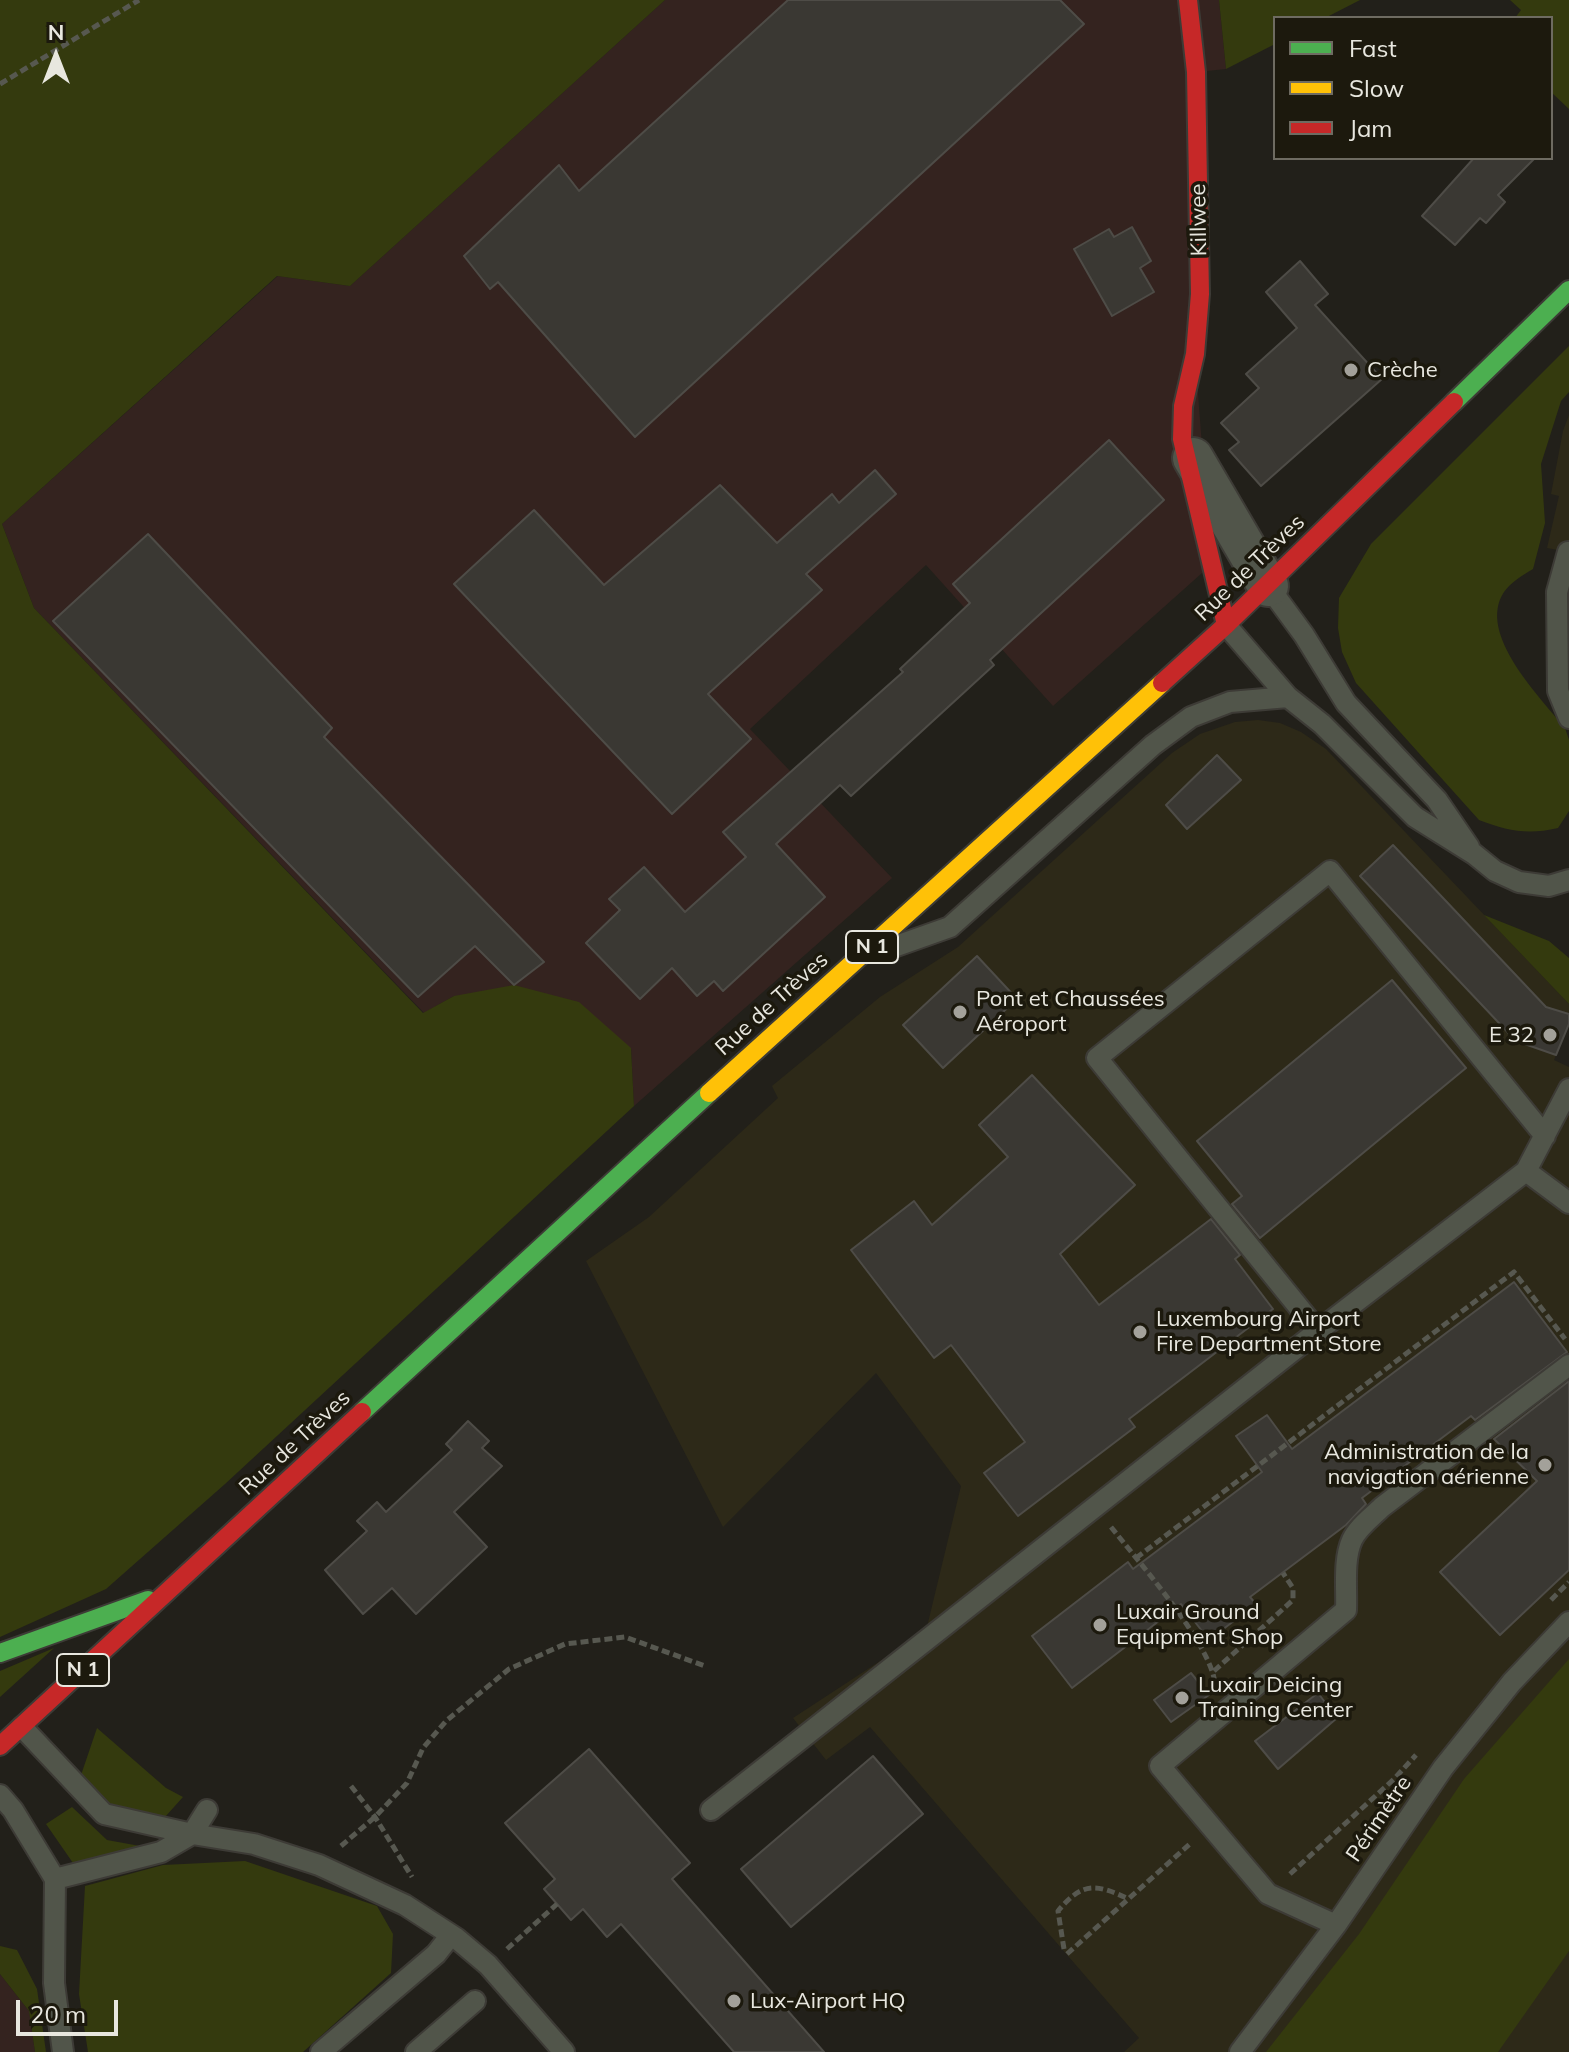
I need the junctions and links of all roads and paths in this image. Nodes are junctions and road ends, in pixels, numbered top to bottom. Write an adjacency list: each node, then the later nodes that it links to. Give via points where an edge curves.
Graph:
1 (139, 0): 3 (path)
2 (1188, 0): 5 (main road, Killwee, via 1196,72 1200,294)
3 (0, 84)
4 (1569, 290): 7 (main road, Rue de Trèves / N 1)
5 (1182, 439): 7 (street); 9 (main road, Killwee)
6 (1568, 552): 8 (lane)
7 (1268, 586): 9 (main road, Rue de Trèves / N 1); 12 (lane, via 1346,703 1437,800)
8 (1563, 591): 11 (lane, via 1558,691)
9 (1226, 625): 10 (lane); 14 (main road, Rue de Trèves / N 1)
10 (1288, 697): 12 (lane, via 1415,817); 14 (lane, via 1230,702 1191,717 950,927)
11 (1569, 718)
12 (1474, 854): 13 (lane, via 1519,882 1549,886)
13 (1569, 880)
14 (858, 959): 26 (main road, Rue de Trèves / N 1)
15 (1569, 1089): 16 (lane)
16 (1545, 1136): 17 (lane); 19 (lane, via 1330,871 1097,1058)
17 (1526, 1171): 18 (lane); 19 (lane)
18 (1569, 1203)
19 (1318, 1331): 22 (lane)
20 (1569, 1344): 23 (path, via 1514,1272)
21 (1569, 1365): 46 (lane, via 1382,1507 1351,1541 1346,1610 1160,1766)
22 (1095, 1508): 23 (path); 39 (lane)
23 (1136, 1558): 30 (path)
24 (1283, 1573): 32 (path, via 1293,1588 1293,1600)
25 (1569, 1582): 27 (path)
26 (165, 1594): 29 (main road, N 1); 33 (main road, Rue de Trèves / N 1)
27 (1546, 1606)
28 (1569, 1622): 49 (lane, Périmètre, via 1443,1768)
29 (0, 1653)
30 (1205, 1655)
31 (705, 1666): 40 (path, via 625,1637 565,1644 509,1669 446,1721 423,1748 407,1783)
32 (1214, 1671)
33 (22, 1727): 34 (main road, Rue de Trèves / N 1); 41 (lane, via 104,1814)
34 (0, 1746)
35 (1424, 1746): 46 (path)
36 (351, 1786): 40 (path)
37 (0, 1795): 45 (lane)
38 (207, 1810): 41 (lane)
39 (711, 1810)
40 (375, 1817): 43 (path); 44 (path)
41 (192, 1834): 43 (lane, via 254,1844); 45 (lane, via 161,1852)
42 (1198, 1837): 47 (path)
43 (319, 1865): 50 (lane, via 405,1905)
44 (405, 1866)
45 (55, 1879): 54 (lane, via 54,1983)
46 (1268, 1894): 49 (lane)
47 (1129, 1899): 47 (path, via 1066,1952 1058,1911 1070,1897 1083,1888 1102,1887)
48 (557, 1904): 51 (path)
49 (1336, 1925): 57 (lane, Périmètre)
50 (451, 1935): 51 (lane); 55 (lane, via 436,1954)
51 (488, 1965): 53 (lane)
52 (475, 2001): 56 (lane)
53 (553, 2048)
54 (63, 2052)
55 (321, 2052)
56 (416, 2052)
57 (1240, 2052)

